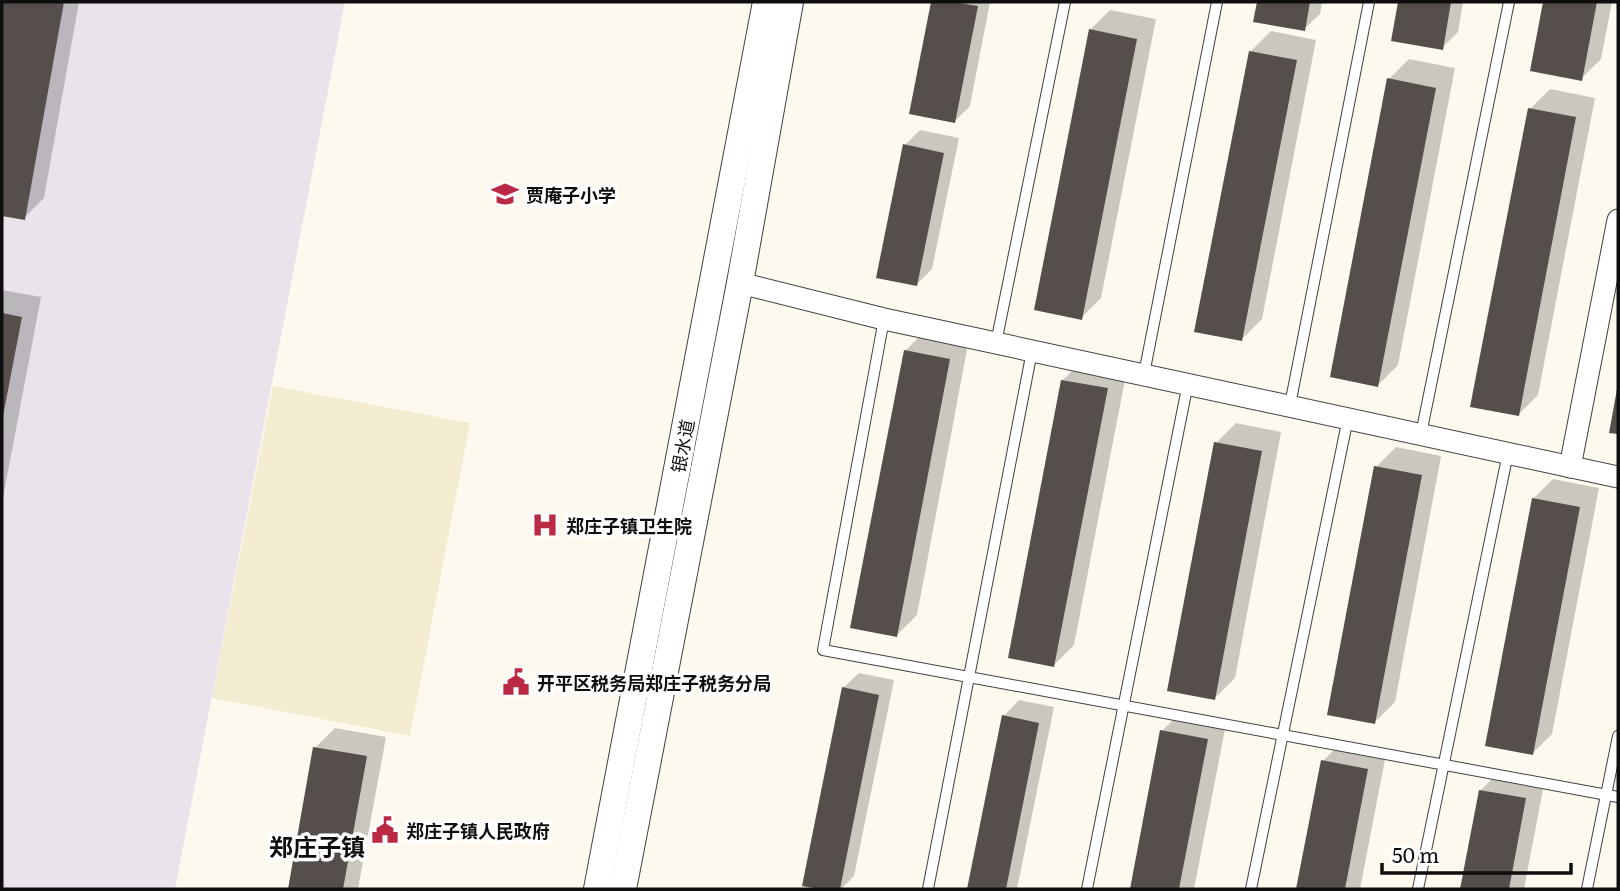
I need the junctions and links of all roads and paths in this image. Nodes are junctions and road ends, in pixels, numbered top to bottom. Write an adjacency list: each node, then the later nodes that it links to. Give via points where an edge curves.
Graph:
1 (766, 2): 23 (street, 银水道)
2 (790, 2): 8 (street, 银水道)
3 (1065, 2): 10 (lane)
4 (1217, 2): 12 (lane)
5 (1369, 2): 14 (lane)
6 (1509, 2): 16 (lane)
7 (1618, 220): 18 (street)
8 (740, 283): 9 (street); 24 (street, 银水道)
9 (884, 319): 10 (street); 20 (lane, via 823,650)
10 (996, 343): 11 (street)
11 (1032, 351): 12 (street); 20 (lane)
12 (1144, 374): 13 (street)
13 (1188, 383): 14 (street); 26 (lane)
14 (1290, 405): 15 (street)
15 (1348, 418): 16 (street); 27 (lane)
16 (1421, 434): 17 (street)
17 (1508, 453): 18 (street); 28 (lane)
18 (1570, 467): 19 (street)
19 (1618, 477)
20 (969, 677): 22 (lane); 25 (lane)
21 (1618, 736): 29 (lane)
22 (1618, 797)
23 (597, 889)
24 (623, 889)
25 (928, 889)
26 (1087, 889)
27 (1251, 889)
28 (1418, 889)
29 (1587, 889)

